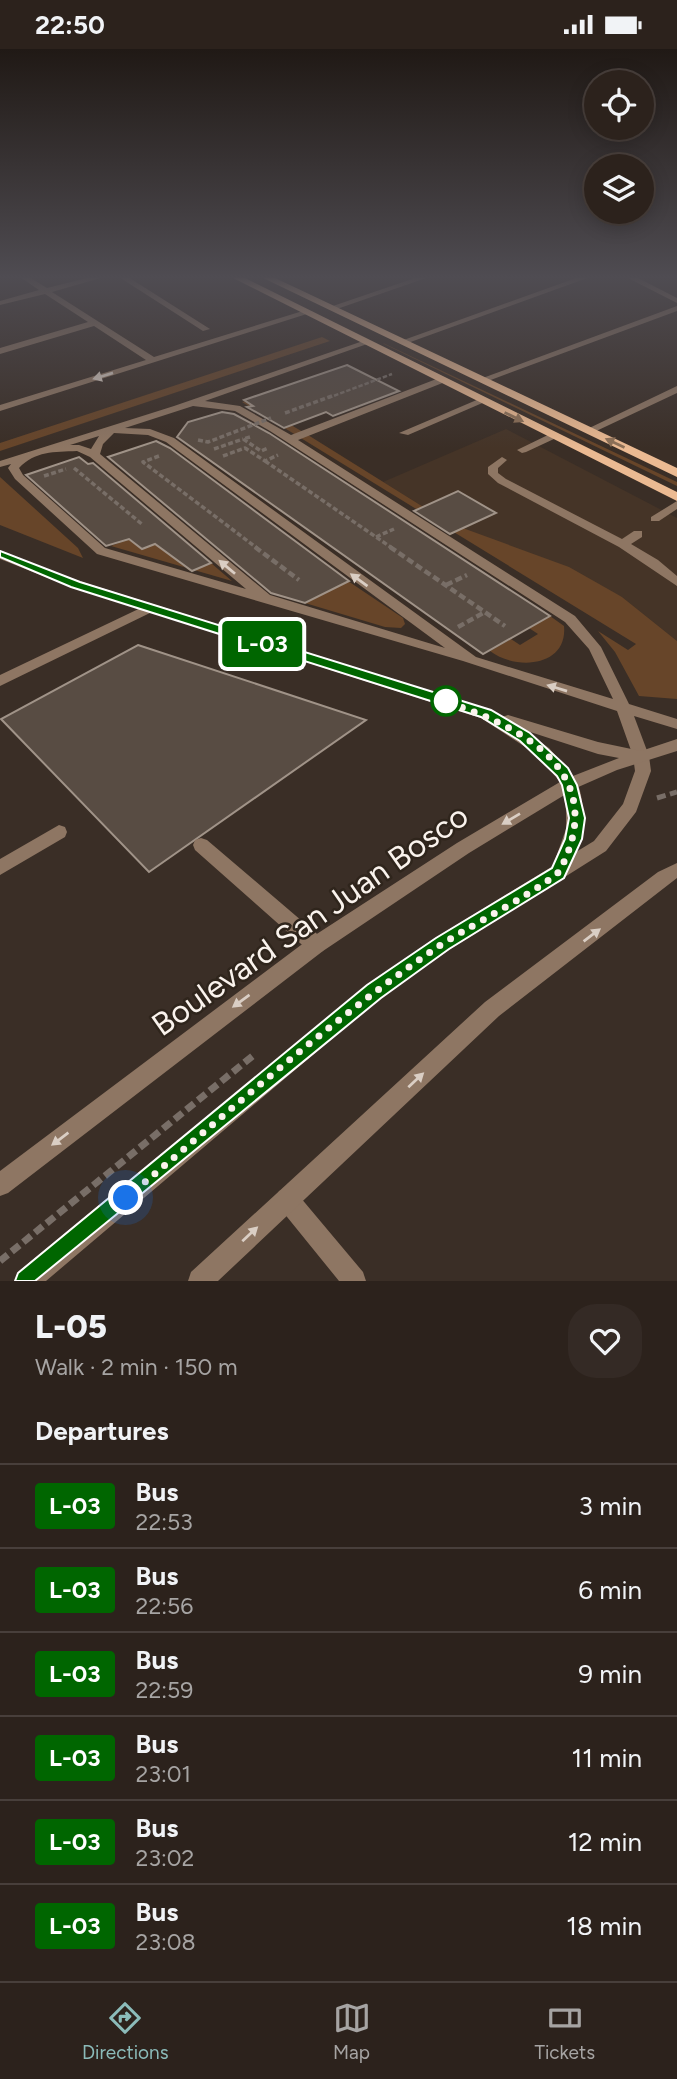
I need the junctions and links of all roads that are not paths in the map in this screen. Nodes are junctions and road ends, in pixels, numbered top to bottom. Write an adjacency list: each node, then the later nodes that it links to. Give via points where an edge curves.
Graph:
1 (56, 334): 10 (street)
2 (113, 334): 11 (street)
3 (238, 334): 11 (street)
4 (350, 334): 9 (main road)
5 (386, 334): 8 (main road)
6 (423, 334): 8 (street)
7 (605, 334): 12 (street)
8 (402, 342): 12 (main road)
9 (366, 343): 13 (main road); 14 (street)
10 (0, 351)
11 (154, 361): 18 (street, one-way to 18)
12 (485, 379): 22 (main road)
13 (442, 380): 16 (main road); 26 (street)
14 (254, 382): 17 (street); 20 (street, via 236,398)
15 (677, 389): 22 (street)
16 (482, 401): 23 (street); 24 (main road, one-way to 24)
17 (193, 403): 19 (street); 20 (street)
18 (0, 408)
19 (177, 408): 21 (street); 25 (street, via 166,421)
20 (237, 408): 26 (street)
21 (111, 430): 25 (street, via 150,432); 27 (street); 29 (street)
22 (588, 431): 33 (main road, one-way to 22)
23 (404, 433)
24 (552, 436): 28 (street); 35 (main road)
25 (170, 440): 44 (street, one-way to 25)
26 (289, 445): 46 (street, via 570,619 587,633)
27 (50, 449): 29 (street, via 79,448); 30 (street)
28 (522, 450)
29 (94, 454): 42 (street, one-way to 29)
30 (24, 456): 32 (street); 34 (street, via 13,468)
31 (502, 460): 39 (street, via 493,467 493,474 502,481)
32 (0, 465): 34 (street)
33 (677, 473)
34 (19, 477): 42 (street, via 101,551)
35 (677, 497)
36 (677, 504): 37 (street)
37 (655, 519)
38 (638, 534): 39 (street)
39 (623, 544): 41 (street)
40 (0, 555): 43 (street)
41 (677, 582)
42 (265, 598): 44 (street)
43 (149, 608): 45 (street); 47 (street)
44 (471, 660): 46 (street, one-way to 44)
45 (0, 681)
46 (622, 708): 48 (street); 50 (street)
47 (486, 714): 50 (street, via 598,748); 51 (street, via 544,752)
48 (677, 724)
49 (677, 745): 50 (street, Boulevard San Juan Bosco)
50 (641, 756): 51 (street, Boulevard San Juan Bosco); 56 (street, via 643,771 614,831 600,846)
51 (569, 785): 56 (street, via 577,818); 57 (street, Boulevard San Juan Bosco, one-way to 57)
52 (60, 832): 54 (street)
53 (201, 845): 57 (street)
54 (0, 868)
55 (677, 870): 59 (street, one-way to 55, via 492,1009)
56 (558, 873): 60 (street, via 374,991)
57 (316, 945): 58 (street, Boulevard San Juan Bosco, one-way to 58)
58 (0, 1185)
59 (287, 1199): 61 (street, one-way to 59); 62 (street)
60 (27, 1281)
61 (200, 1281)
62 (354, 1281)

